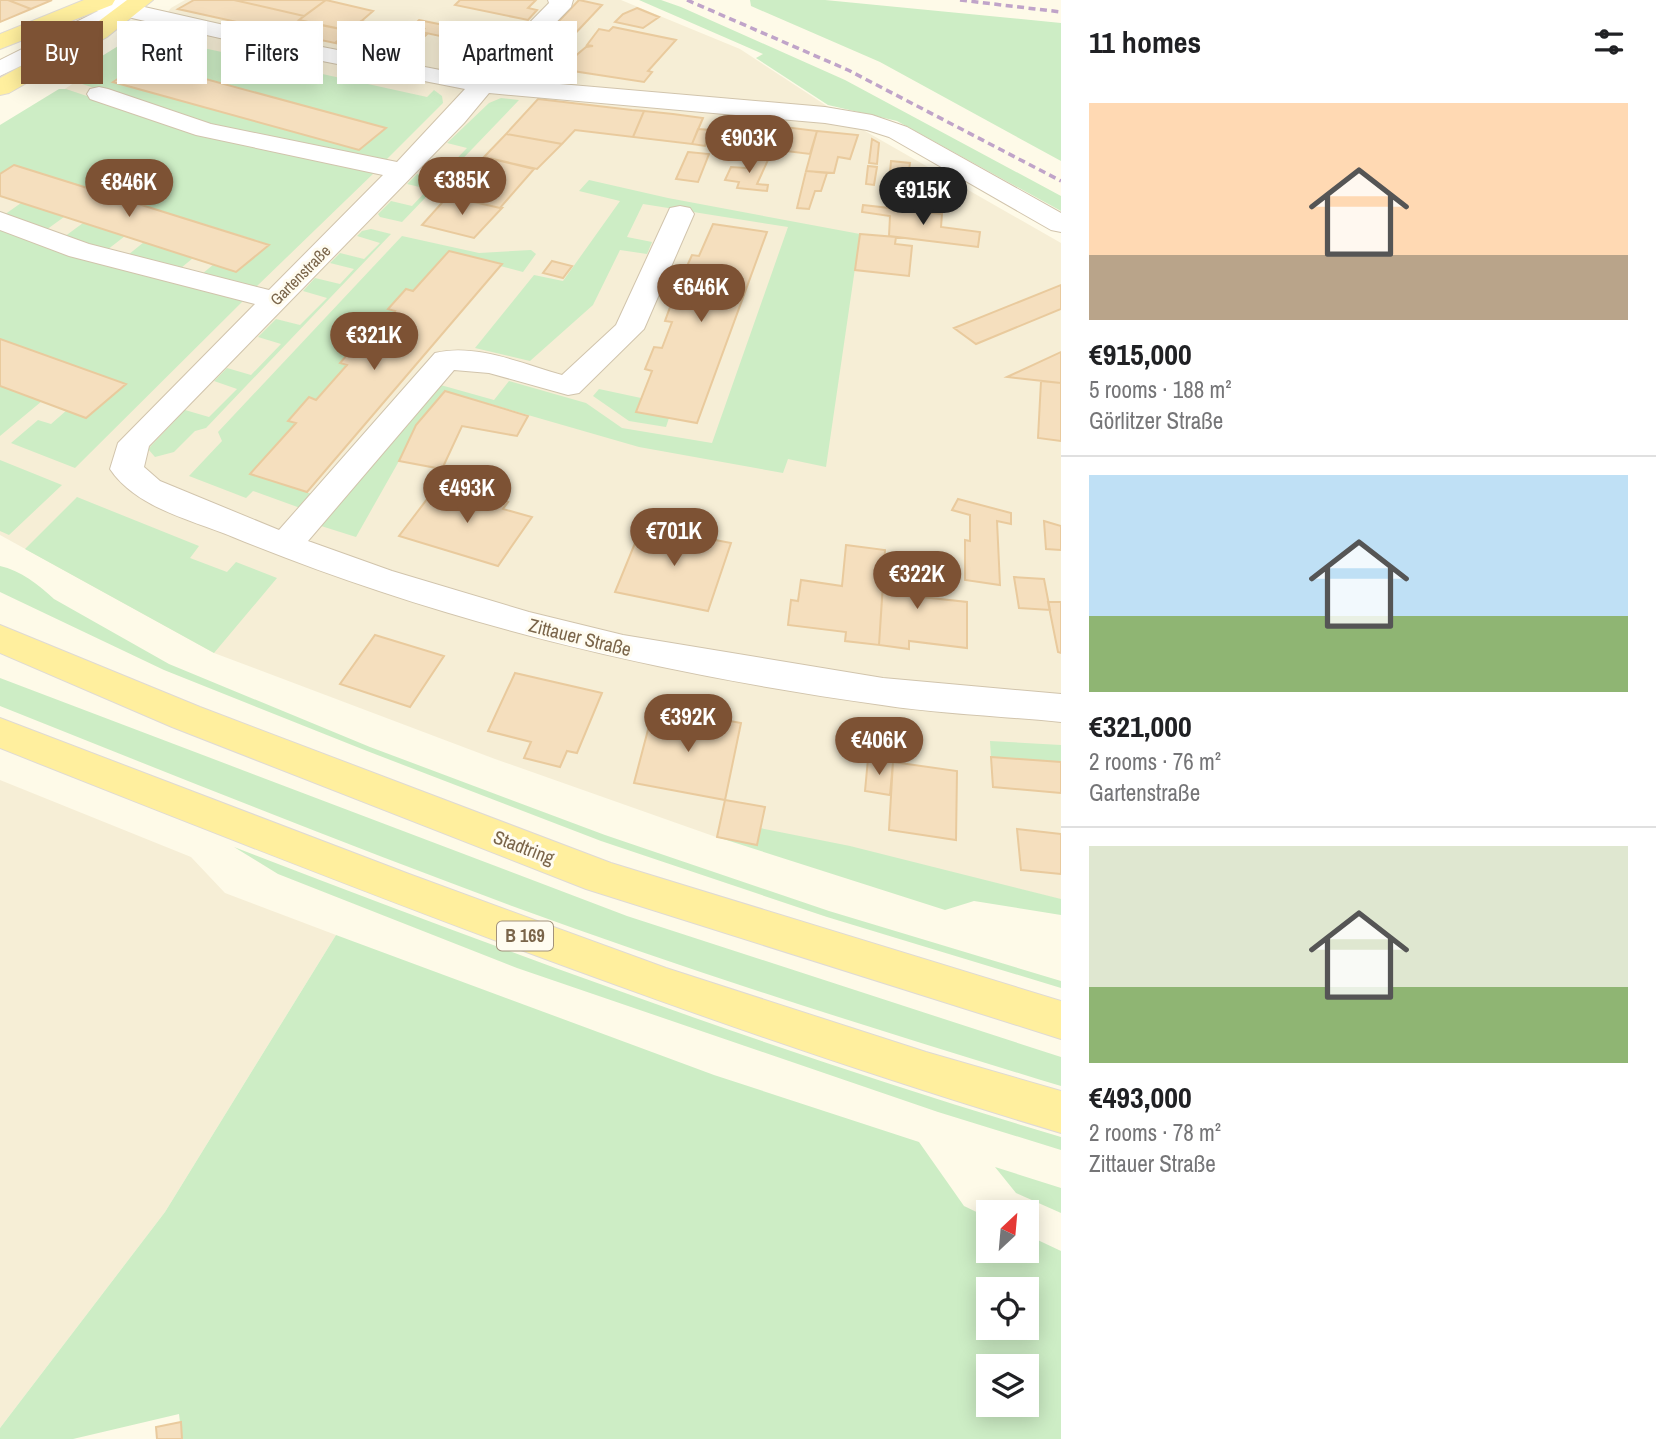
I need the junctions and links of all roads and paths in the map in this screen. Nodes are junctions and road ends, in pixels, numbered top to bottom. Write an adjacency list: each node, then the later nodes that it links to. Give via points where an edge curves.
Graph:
1 (559, 0): 6 (street, Gartenstraße, via 563,2)
2 (119, 4): 3 (main road); 4 (street); 5 (street); 6 (street); 7 (main road, via 99,32)
3 (0, 42)
4 (0, 59)
5 (0, 69)
6 (482, 85): 9 (street, Gartenstraße); 12 (street, via 872,123 898,132)
7 (0, 89)
8 (99, 94): 9 (street, via 205,130)
9 (402, 171): 13 (street, Gartenstraße)
10 (680, 214): 15 (street, via 629,329 568,386 491,364 446,360)
11 (0, 220): 13 (street, via 79,250)
12 (1061, 224)
13 (275, 300): 14 (street, Gartenstraße, via 134,443)
14 (127, 469): 15 (street, Zittauer Straße, via 148,489)
15 (293, 536): 17 (street, Zittauer Straße, via 379,579 623,648 883,692)
16 (0, 638): 19 (main road, Stadtring, via 186,717 601,877)
17 (1061, 708)
18 (0, 732): 20 (main road, B 169, via 532,939 945,1080)
19 (1061, 1020)
20 (1061, 1112)

